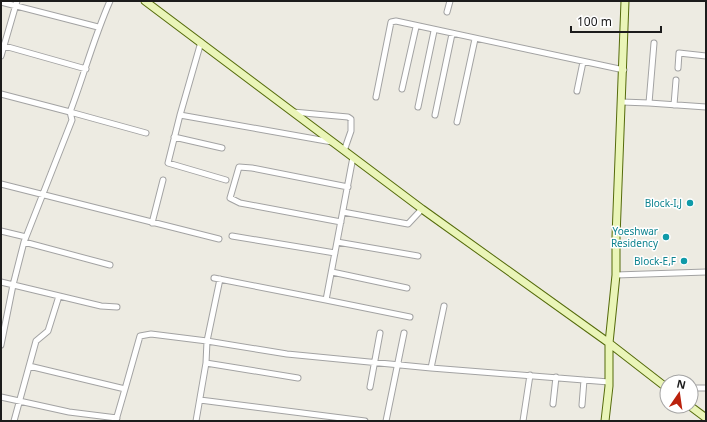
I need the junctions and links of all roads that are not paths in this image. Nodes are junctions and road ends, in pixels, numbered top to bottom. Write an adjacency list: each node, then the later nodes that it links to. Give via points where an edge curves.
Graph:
1 (110, 1): 9 (street)
2 (145, 1): 13 (street)
3 (450, 1): 7 (street)
4 (626, 1): 21 (street)
5 (1, 2): 6 (street)
6 (16, 4): 9 (street); 15 (street)
7 (447, 12)
8 (416, 26): 10 (street); 23 (street); 26 (street, via 391,22)
9 (98, 27): 20 (street)
10 (434, 31): 11 (street); 30 (street)
11 (452, 34): 12 (street); 35 (street)
12 (475, 39): 18 (street); 36 (street)
13 (201, 42): 33 (street); 34 (street)
14 (654, 44): 28 (street)
15 (2, 45): 16 (street); 20 (street)
16 (1, 56)
17 (706, 56): 19 (street, via 679,53)
18 (583, 62): 21 (street); 24 (street)
19 (678, 68)
20 (86, 69): 32 (street)
21 (624, 70): 27 (street)
22 (676, 80): 29 (street)
23 (402, 89)
24 (577, 91)
25 (1, 94): 32 (street)
26 (376, 97)
27 (622, 102): 28 (street); 62 (street)
28 (649, 104): 29 (street)
29 (674, 105): 31 (street)
30 (418, 107)
31 (706, 107)
32 (70, 112): 37 (street); 47 (street, via 72,120)
33 (292, 112): 39 (street); 41 (street, via 351,119 351,131)
34 (180, 116): 38 (street); 39 (street)
35 (435, 116)
36 (457, 122)
37 (146, 133)
38 (174, 137): 40 (street); 44 (street, via 168,163)
39 (333, 143): 41 (street)
40 (222, 148)
41 (344, 151): 42 (street)
42 (353, 157): 46 (street); 48 (street)
43 (163, 180): 51 (street)
44 (226, 180)
45 (1, 184): 47 (street)
46 (348, 187): 49 (street); 50 (street, via 239,167 230,198 240,203)
47 (42, 195): 51 (street); 55 (street)
48 (422, 209): 49 (street, via 408,224); 76 (street)
49 (343, 212): 50 (street)
50 (341, 222): 56 (street)
51 (152, 223): 54 (street)
52 (1, 231): 55 (street)
53 (232, 236): 57 (street)
54 (219, 239)
55 (25, 240): 59 (street); 66 (street)
56 (337, 242): 57 (street); 58 (street)
57 (335, 253): 60 (street)
58 (418, 256)
59 (110, 265)
60 (332, 272): 67 (street); 69 (street)
61 (706, 272): 62 (street)
62 (616, 274): 76 (street)
63 (214, 278): 64 (street)
64 (220, 279): 69 (street); 75 (street)
65 (1, 282): 66 (street)
66 (13, 285): 68 (street); 77 (street)
67 (407, 288)
68 (59, 296): 71 (street); 81 (street, via 48,331 36,341)
69 (326, 300): 72 (street)
70 (444, 306): 82 (street)
71 (117, 307)
72 (410, 317)
73 (380, 333): 78 (street)
74 (404, 333): 80 (street)
75 (207, 341): 78 (street, via 287,354); 79 (street); 90 (street, via 151,334 140,336)
76 (609, 343): 87 (street); 88 (street)
77 (1, 345)
78 (374, 362): 80 (street); 89 (street)
79 (206, 363): 85 (street); 92 (street)
80 (398, 365): 82 (street); 100 (street)
81 (29, 366): 90 (street); 93 (street)
82 (431, 368): 83 (street)
83 (530, 375): 84 (street); 101 (street)
84 (556, 377): 86 (street); 94 (street)
85 (298, 378)
86 (584, 380): 87 (street); 95 (street)
87 (609, 382): 102 (street)
88 (659, 382)
89 (370, 387)
90 (125, 389): 96 (street)
91 (1, 396): 93 (street)
92 (200, 400): 98 (street); 99 (street)
93 (19, 401): 96 (street); 97 (street)
94 (553, 404)
95 (582, 405)
96 (116, 420)
97 (14, 421)
98 (196, 421)
99 (365, 421)
100 (386, 421)
101 (523, 421)
102 (605, 421)

